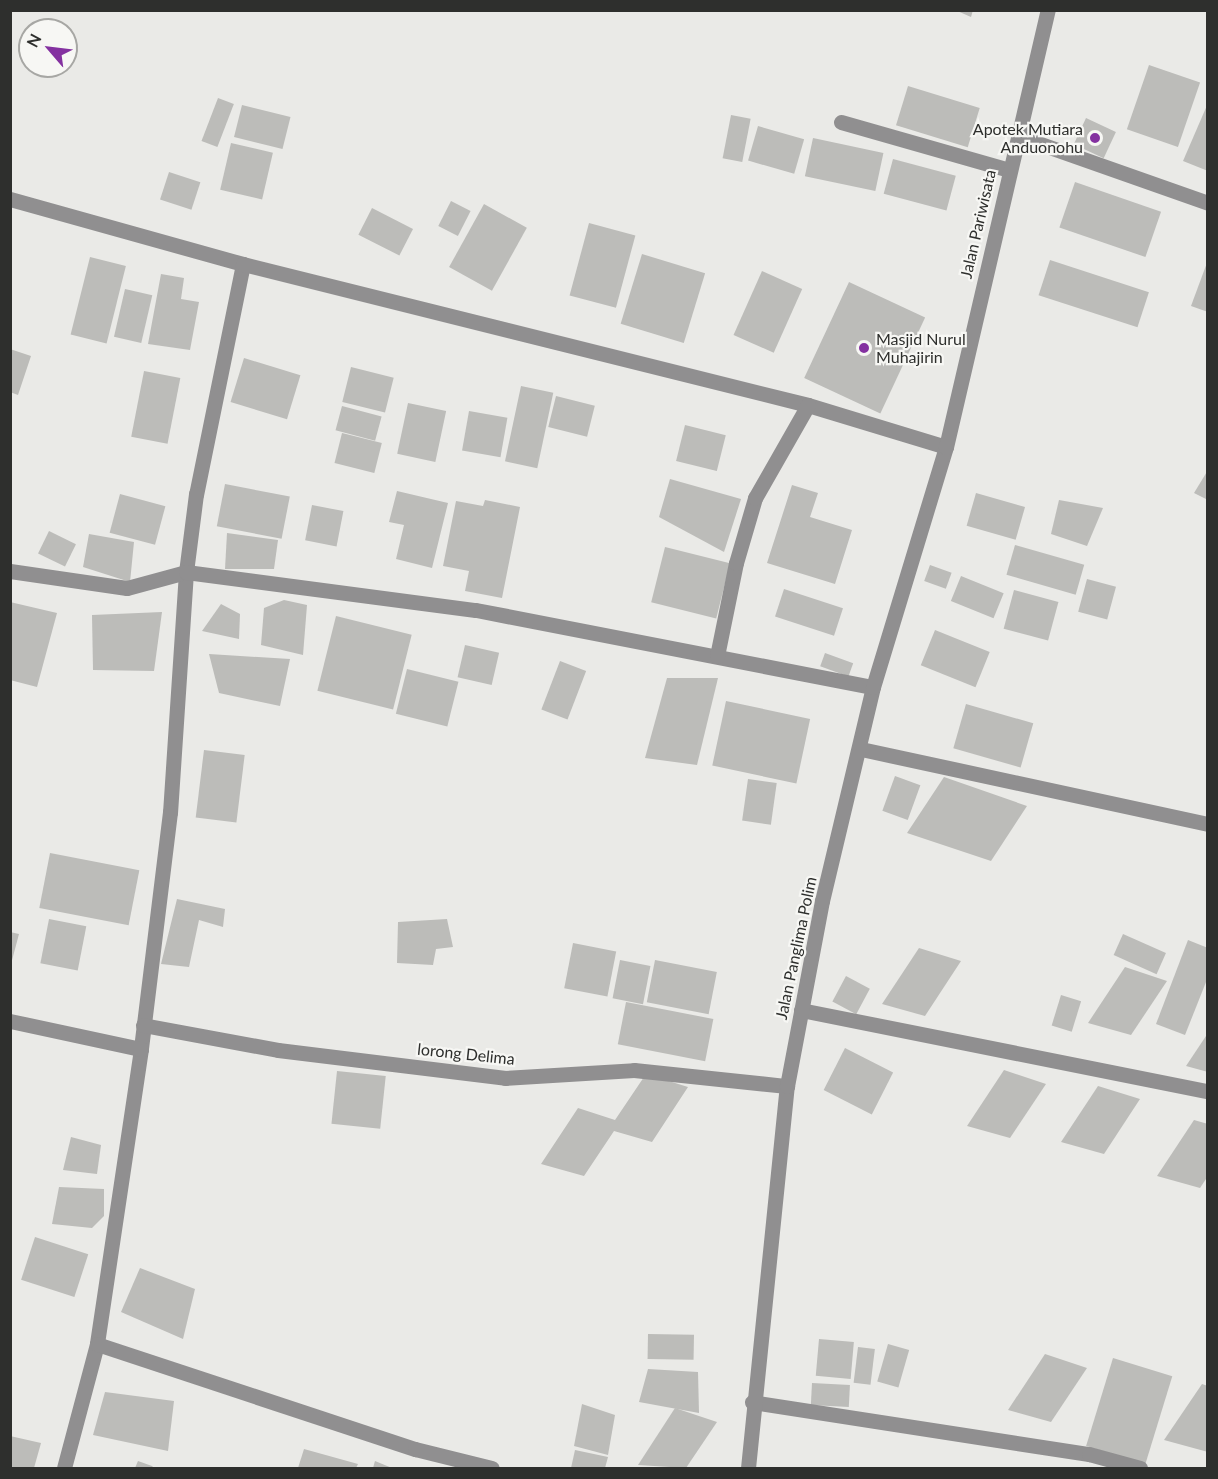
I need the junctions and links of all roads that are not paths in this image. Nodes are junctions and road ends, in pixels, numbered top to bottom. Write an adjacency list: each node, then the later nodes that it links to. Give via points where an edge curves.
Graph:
1 (1048, 10): 3 (street, Jalan Pariwisata)
2 (842, 122): 4 (street)
3 (1018, 136): 4 (street, Jalan Pariwisata); 6 (street)
4 (1009, 170): 9 (street, Jalan Pariwisata)
5 (10, 199): 7 (street)
6 (1208, 203)
7 (243, 264): 8 (street); 11 (street, via 196,494)
8 (808, 405): 9 (street); 12 (street, via 755,498 736,563)
9 (946, 447): 13 (street, Jalan Panglima Polim)
10 (10, 571): 11 (street, via 127,588)
11 (186, 572): 12 (street, via 476,610); 18 (street, via 170,812)
12 (717, 656): 13 (street)
13 (873, 687): 14 (street, Jalan Panglima Polim)
14 (861, 749): 15 (street); 16 (street, Jalan Panglima Polim, via 822,902)
15 (1208, 824)
16 (801, 1010): 20 (street, Jalan Panglima Polim); 21 (street)
17 (10, 1021): 19 (street)
18 (143, 1025): 19 (street); 20 (street, lorong Delima, via 278,1050 505,1078 634,1070)
19 (141, 1049): 22 (street)
20 (787, 1086): 23 (street, Jalan Panglima Polim)
21 (1208, 1090)
22 (97, 1344): 24 (street); 25 (street, via 415,1449)
23 (752, 1402): 26 (street, Jalan Panglima Polim); 27 (street, via 1089,1454)
24 (64, 1468)
25 (492, 1468)
26 (748, 1468)
27 (1140, 1468)

